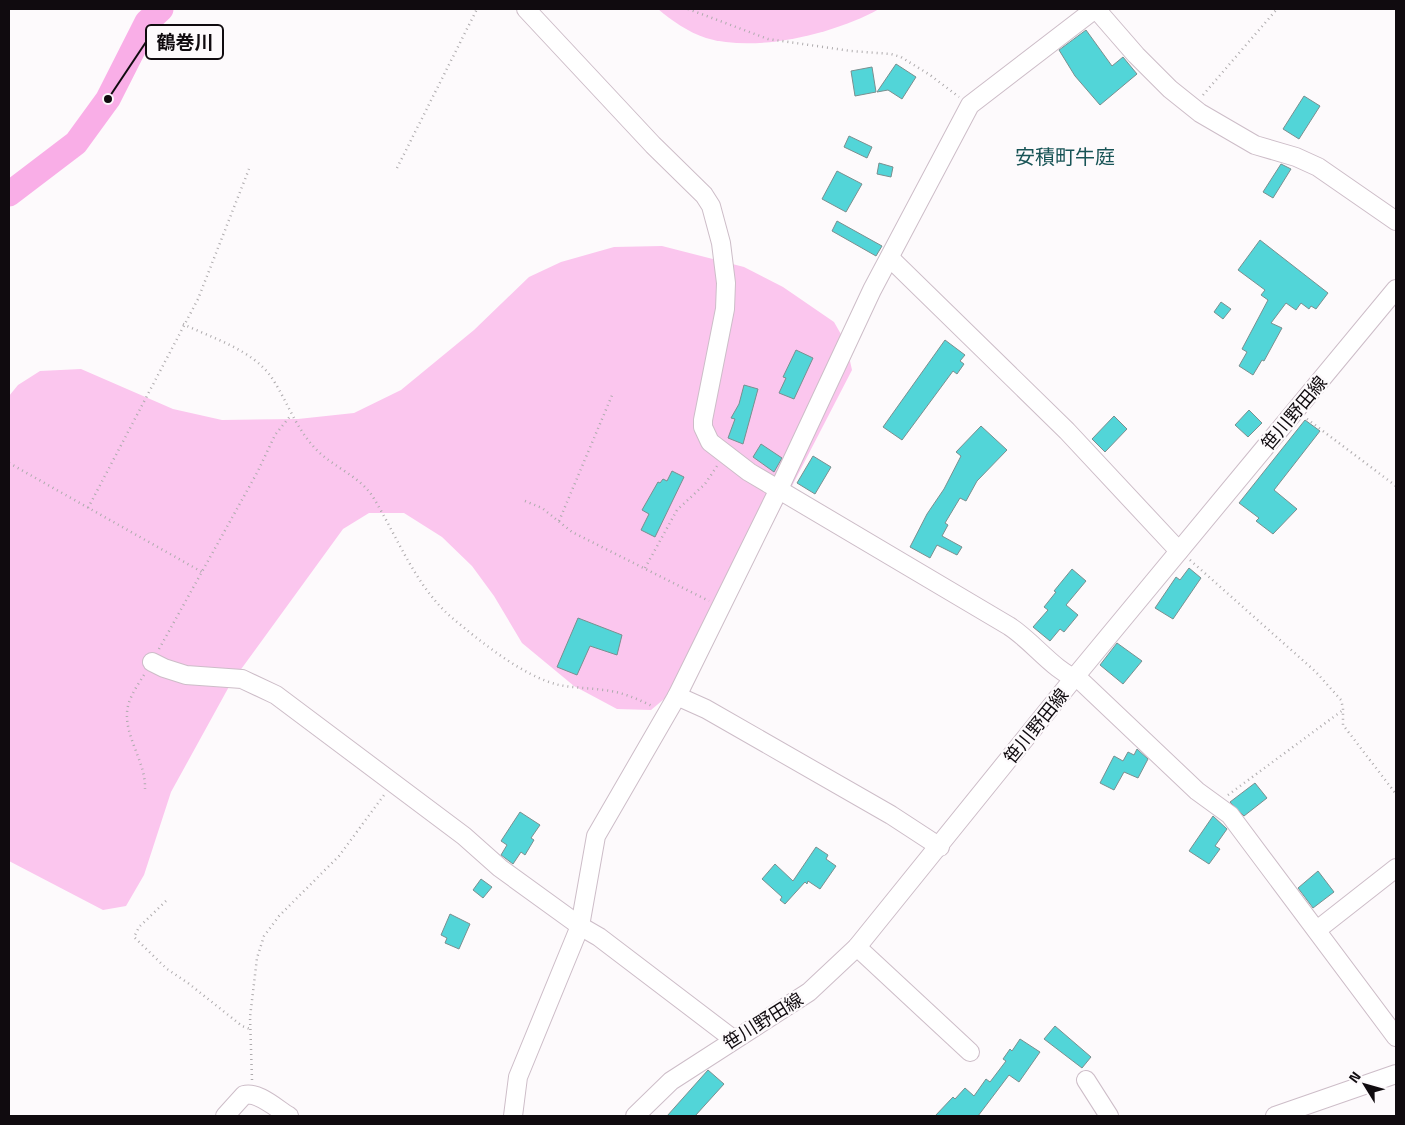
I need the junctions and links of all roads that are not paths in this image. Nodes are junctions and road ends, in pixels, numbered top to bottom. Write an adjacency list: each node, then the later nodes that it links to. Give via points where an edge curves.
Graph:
1 (526, 9): 6 (street, via 652,145 700,190 711,206 721,243 726,283 725,308 703,427 710,442 724,455)
2 (1095, 9): 3 (street, via 1182,99 1255,145 1318,167); 4 (street, via 970,106)
3 (1396, 221)
4 (890, 258): 6 (street, via 860,314); 7 (street, via 1067,431)
5 (1396, 289): 7 (street, 笹川野田線)
6 (778, 491): 9 (street, via 1009,626); 10 (street)
7 (1179, 551): 9 (street, 笹川野田線)
8 (152, 662): 13 (street, via 199,678 238,678 276,695)
9 (1074, 678): 11 (street, 笹川野田線); 14 (street, via 1081,681 1197,791 1239,825)
10 (677, 696): 11 (street, via 706,709 891,815); 13 (street, via 596,836)
11 (940, 847): 15 (street, 笹川野田線)
12 (1396, 868): 14 (street)
13 (580, 926): 17 (street); 23 (street, via 520,1072)
14 (1318, 930): 16 (street)
15 (857, 947): 17 (street, 笹川野田線, via 809,992); 18 (street)
16 (1396, 1037)
17 (733, 1039): 24 (street, 笹川野田線, via 671,1081)
18 (970, 1052)
19 (1396, 1074): 26 (street)
20 (1086, 1080): 25 (street)
21 (225, 1116): 22 (street, via 248,1094)
22 (289, 1116)
23 (513, 1116)
24 (635, 1116)
25 (1109, 1116)
26 (1276, 1116)

